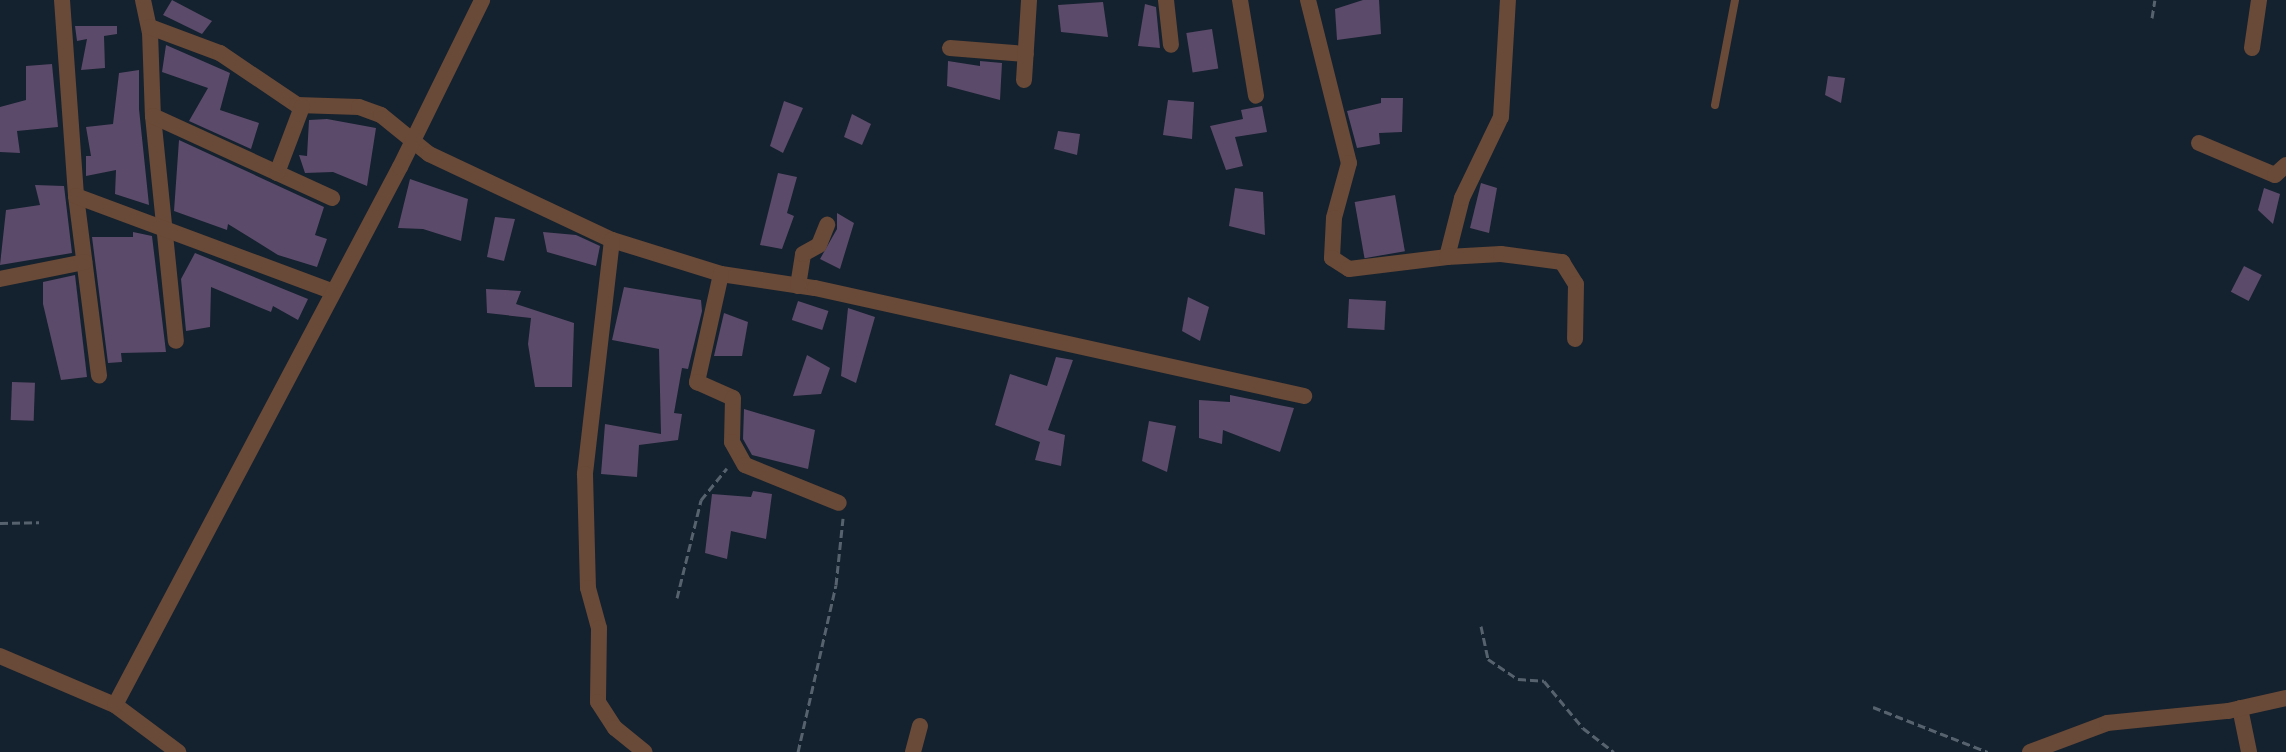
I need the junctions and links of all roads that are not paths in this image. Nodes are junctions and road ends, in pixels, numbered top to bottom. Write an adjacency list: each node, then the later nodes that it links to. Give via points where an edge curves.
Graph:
1 (62, 0): 25 (street)
2 (143, 0): 11 (street)
3 (482, 0): 22 (street)
4 (1029, 0): 15 (street)
5 (1166, 0): 12 (street)
6 (1240, 0): 17 (street)
7 (1308, 0): 30 (street, via 1349,163 1334,218 1335,264 1349,269)
8 (1508, 0): 30 (street, via 1501,117 1462,198)
9 (1735, 0): 18 (lane)
10 (2259, 0): 14 (street)
11 (150, 27): 19 (street, via 220,53); 20 (street)
12 (1171, 45)
13 (950, 48): 15 (street)
14 (2252, 48)
15 (1026, 54): 16 (street)
16 (1024, 80)
17 (1256, 96)
18 (1715, 105)
19 (302, 107): 22 (street, via 367,109 381,115); 23 (street)
20 (153, 116): 23 (street); 27 (street)
21 (2199, 143): 24 (street)
22 (411, 144): 29 (street); 35 (street)
23 (277, 173): 26 (street)
24 (2283, 175)
25 (76, 196): 27 (street); 31 (street)
26 (332, 198)
27 (162, 224): 35 (street); 37 (street)
28 (827, 225): 34 (street, via 819,245 803,254)
29 (612, 240): 32 (street); 47 (street, via 585,474 588,588 599,628 598,702 615,728)
30 (1447, 257): 36 (street, via 1501,254 1562,262 1576,284)
31 (84, 262): 33 (street); 38 (street)
32 (721, 274): 34 (street); 40 (street, via 697,382 733,398 732,439 738,457 755,471)
33 (0, 279)
34 (798, 286): 39 (street)
35 (332, 291): 43 (street)
36 (1575, 339)
37 (176, 341)
38 (99, 376)
39 (1304, 396)
40 (839, 503)
41 (0, 656): 43 (street)
42 (2286, 698): 44 (street)
43 (115, 705): 46 (street)
44 (2240, 708): 49 (street, via 2107,723); 50 (street)
45 (920, 726): 48 (street)
46 (178, 752)
47 (645, 752)
48 (913, 752)
49 (2030, 752)
50 (2249, 752)

